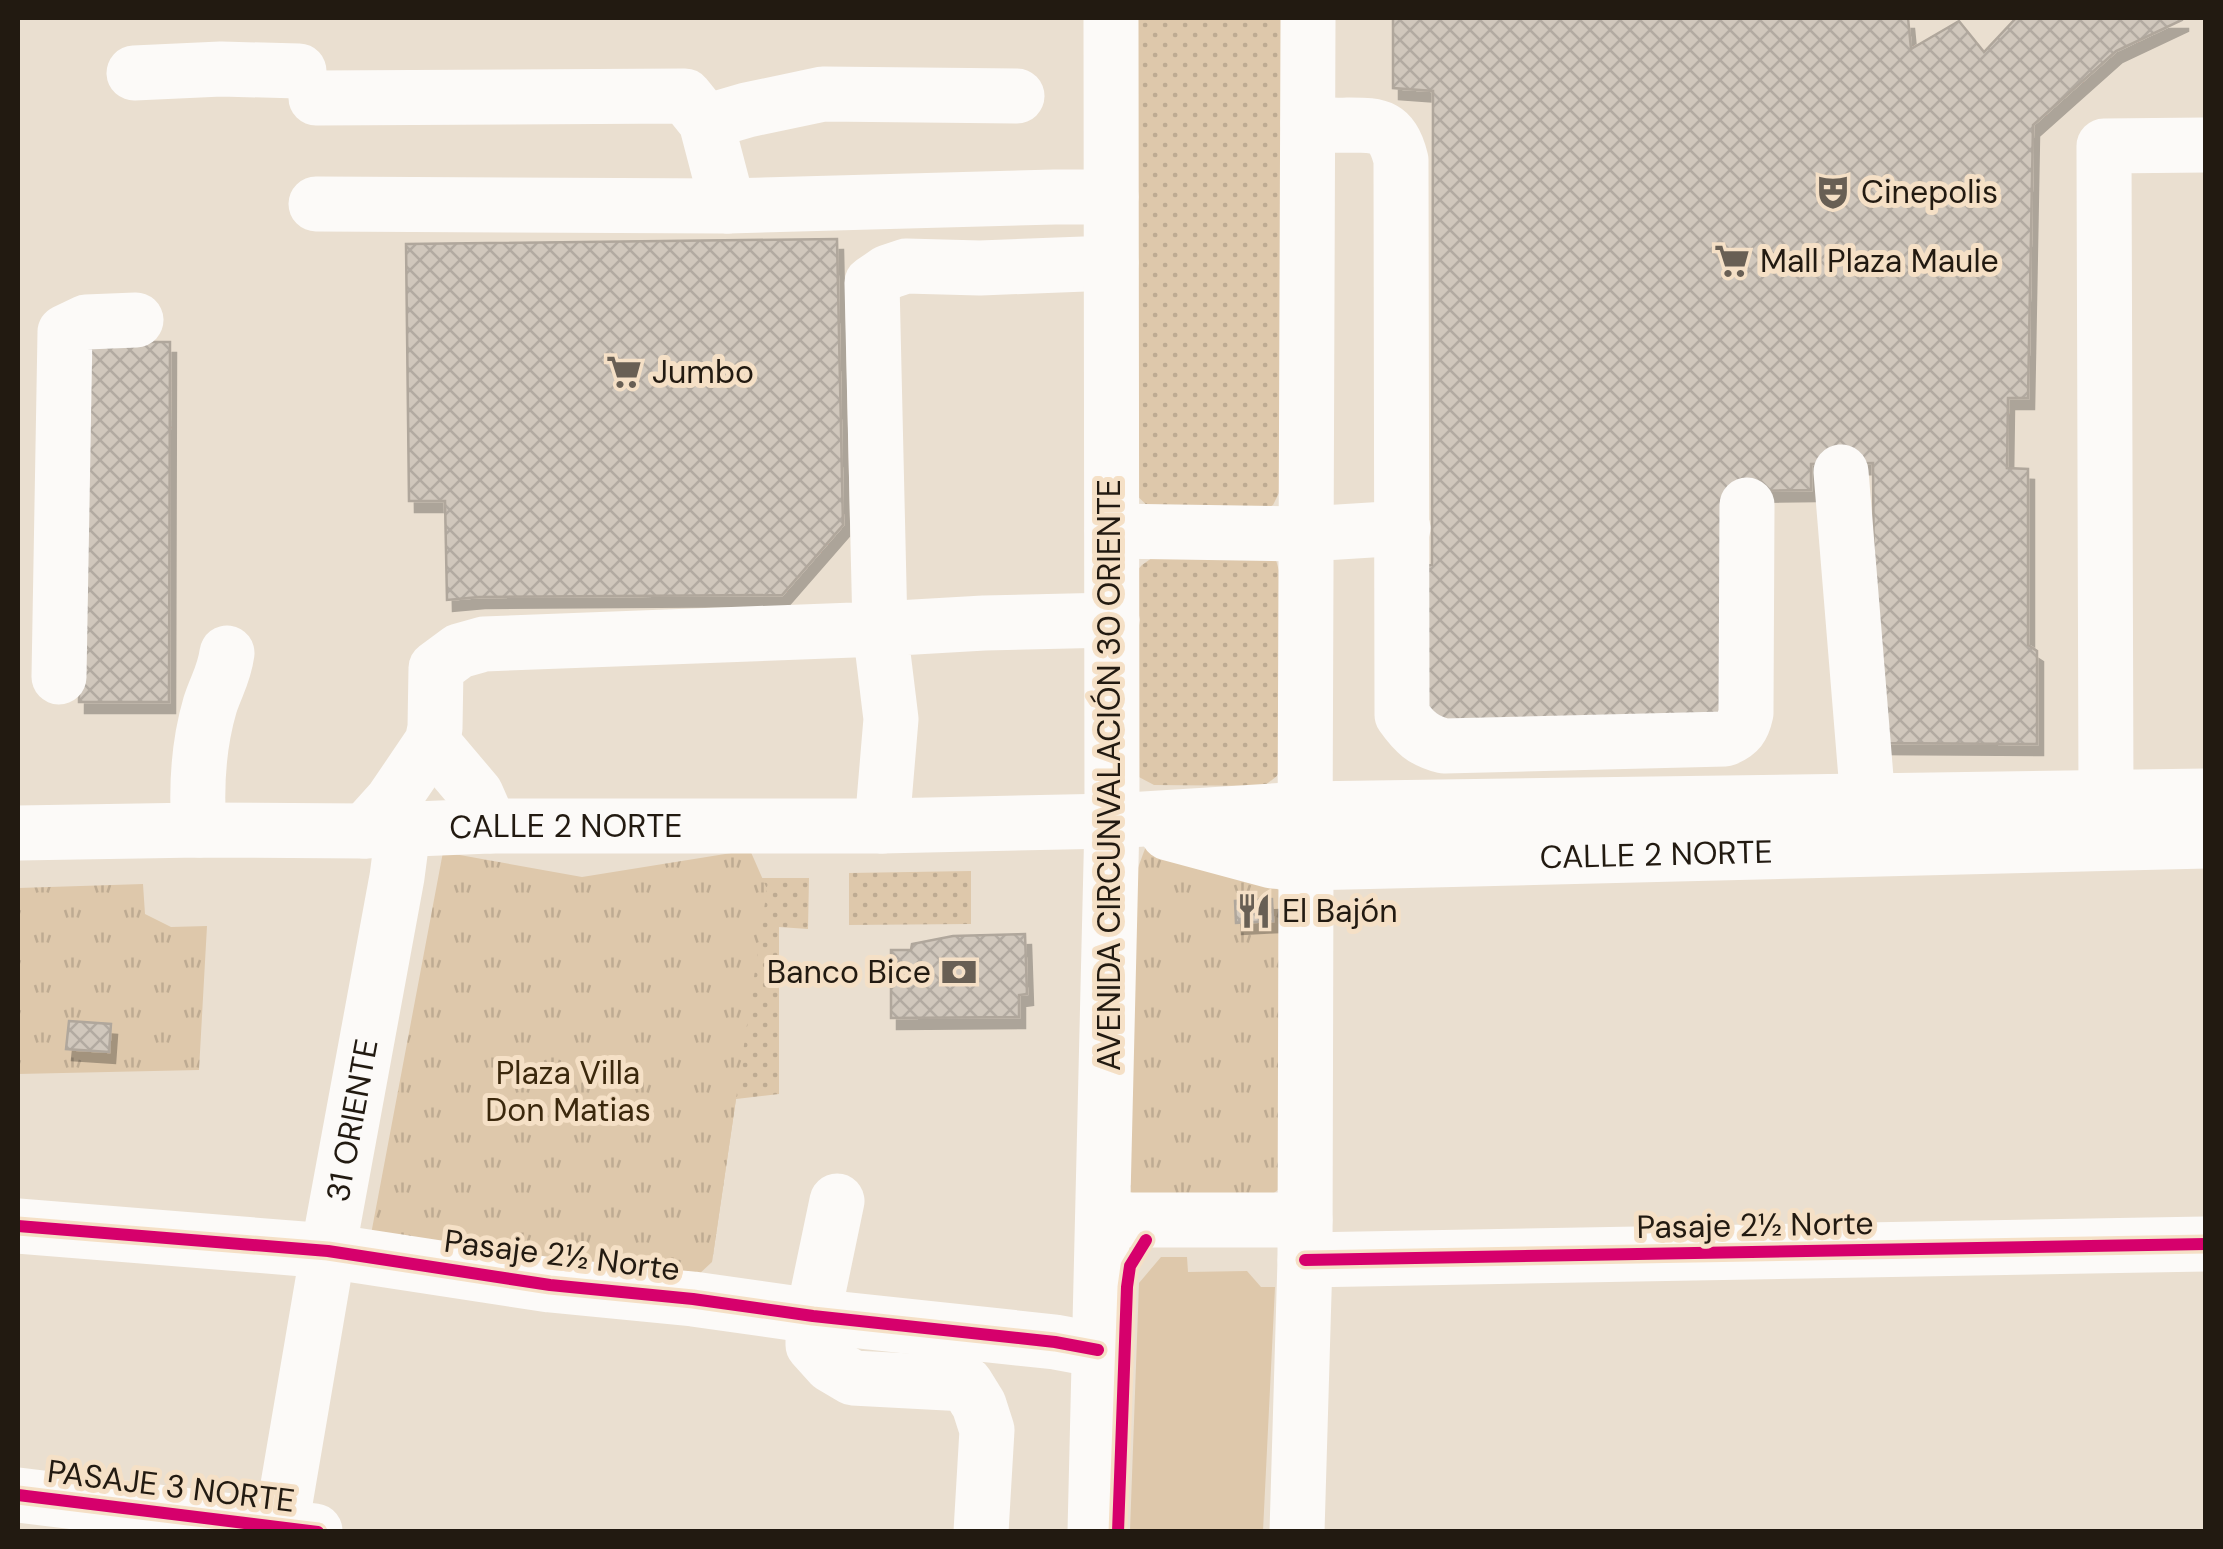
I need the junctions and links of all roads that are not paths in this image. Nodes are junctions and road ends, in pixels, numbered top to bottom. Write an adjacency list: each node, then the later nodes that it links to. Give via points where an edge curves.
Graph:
1 (1112, 18): 8 (main road, AVENIDA CIRCUNVALACIÓN 30 ORIENTE)
2 (1308, 18): 6 (main road)
3 (134, 73): 5 (main road, via 221,69 307,84 685,96)
4 (1017, 96): 5 (main road, via 823,94)
5 (706, 122): 10 (main road)
6 (1308, 123): 15 (main road, via 1378,125 1398,147); 17 (main road)
7 (2206, 144): 24 (main road, via 2104,146)
8 (1111, 198): 10 (main road, via 1039,199 1030,178 1004,177 968,180 944,200); 11 (main road, AVENIDA CIRCUNVALACIÓN 30 ORIENTE)
9 (316, 204): 10 (main road)
10 (728, 206)
11 (1088, 264): 16 (main road, AVENIDA CIRCUNVALACIÓN 30 ORIENTE); 19 (main road, via 906,266 872,283)
12 (136, 320): 21 (main road, via 86,322 65,332)
13 (1841, 472): 25 (main road)
14 (1747, 505): 15 (main road, via 1746,713 1743,726 1726,740 1427,742 1402,715)
15 (1403, 528): 17 (main road)
16 (1112, 531): 17 (main road); 18 (main road, AVENIDA CIRCUNVALACIÓN 30 ORIENTE)
17 (1307, 534): 26 (main road)
18 (1112, 620): 19 (main road); 27 (main road, AVENIDA CIRCUNVALACIÓN 30 ORIENTE)
19 (880, 629): 22 (main road, via 484,644 436,668); 29 (main road, via 891,719)
20 (227, 653): 30 (main road, via 205,727 196,790)
21 (59, 677)
22 (432, 742): 28 (main road, via 476,794); 31 (main road, via 392,801)
23 (2206, 796): 24 (main road, CALLE 2 NORTE)
24 (2106, 799): 25 (main road, CALLE 2 NORTE)
25 (1868, 802): 26 (main road, CALLE 2 NORTE)
26 (1304, 809): 27 (main road, CALLE 2 NORTE); 34 (main road)
27 (1112, 821): 29 (main road, CALLE 2 NORTE); 34 (main road, CALLE 2 NORTE, via 1272,861); 36 (main road, AVENIDA CIRCUNVALACIÓN 30 ORIENTE)
28 (490, 826): 29 (main road, CALLE 2 NORTE); 31 (main road, CALLE 2 NORTE)
29 (882, 826)
30 (200, 830): 31 (main road, CALLE 2 NORTE); 32 (main road, CALLE 2 NORTE)
31 (384, 831): 40 (main road, 31 ORIENTE, via 397,878)
32 (18, 833)
33 (2206, 841): 34 (main road, CALLE 2 NORTE)
34 (1306, 863): 38 (main road)
35 (837, 1201): 41 (main road)
36 (1104, 1220): 38 (main road, Pasaje 2½ Norte); 42 (main road, AVENIDA CIRCUNVALACIÓN 30 ORIENTE)
37 (18, 1226): 40 (main road, Pasaje 2½ Norte)
38 (1305, 1240): 39 (main road, Pasaje 2½ Norte); 47 (main road)
39 (2206, 1244)
40 (328, 1251): 41 (main road, Pasaje 2½ Norte); 44 (main road, 31 ORIENTE)
41 (813, 1316): 42 (main road, Pasaje 2½ Norte); 45 (main road, via 813,1345 852,1378 966,1384 986,1430)
42 (1098, 1350): 46 (main road, AVENIDA CIRCUNVALACIÓN 30 ORIENTE)
43 (18, 1496): 44 (main road, PASAJE 3 NORTE)
44 (293, 1530)
45 (981, 1532)
46 (1095, 1532)
47 (1297, 1532)

